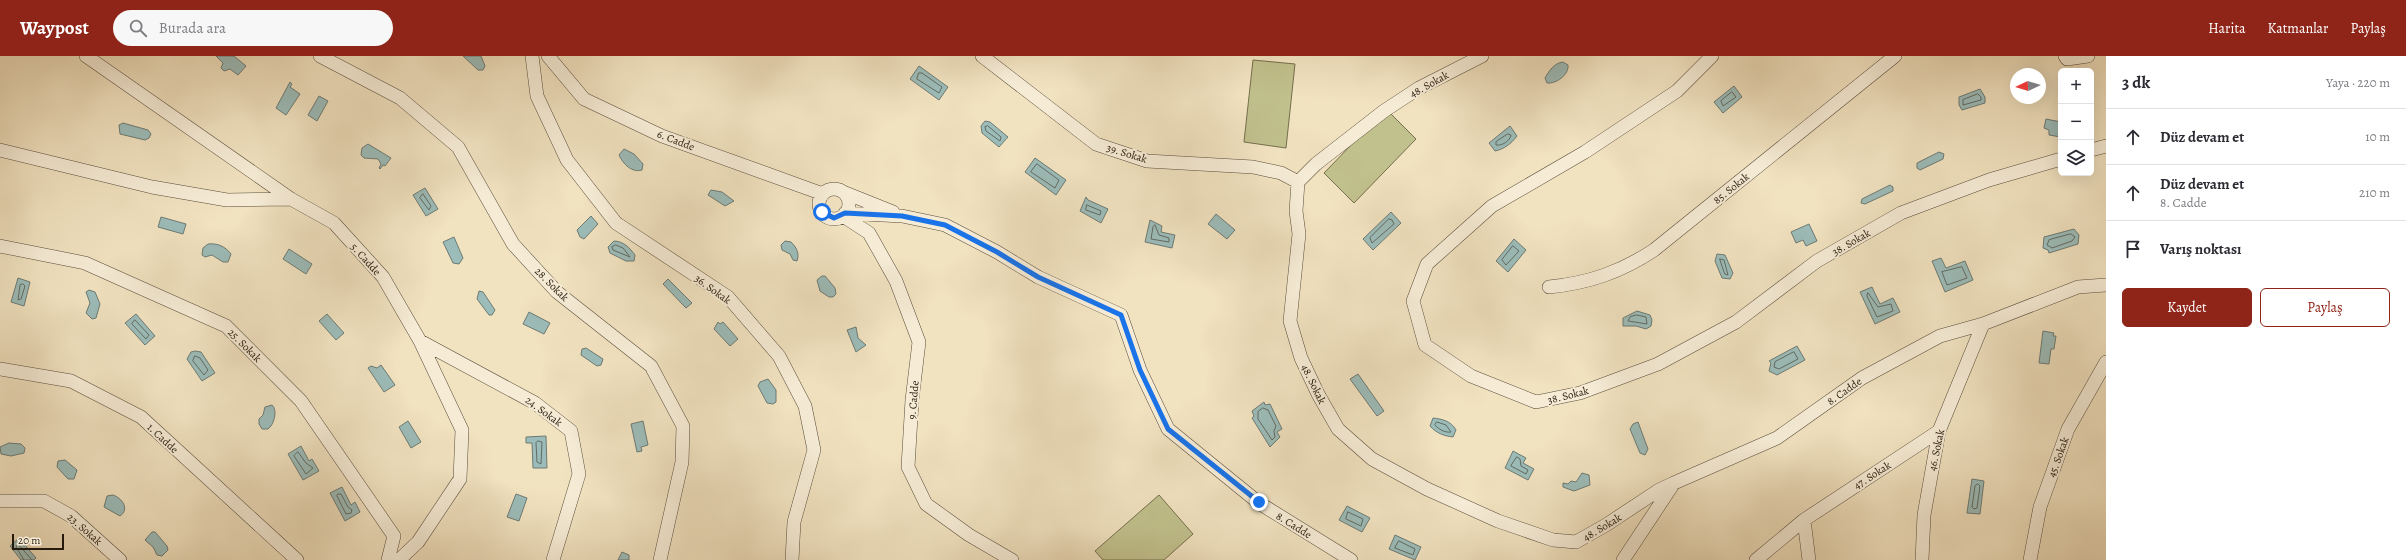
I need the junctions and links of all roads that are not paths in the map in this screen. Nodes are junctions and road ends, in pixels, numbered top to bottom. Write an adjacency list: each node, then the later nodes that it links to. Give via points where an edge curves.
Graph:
1 (86, 56): 18 (street, 5. Cadde)
2 (320, 56): 37 (street, 28. Sokak, via 400,98 458,147 513,244 557,292 651,366 683,426 682,462)
3 (532, 56): 38 (street, 36. Sokak, via 537,96 567,160 616,224 728,297 779,356 805,406 814,450 794,522)
4 (548, 56): 17 (street, 6. Cadde, via 584,99 662,136)
5 (982, 56): 15 (street, 39. Sokak, via 1096,144 1147,161 1253,167 1281,173)
6 (1482, 56): 15 (street, 48. Sokak, via 1419,88 1384,111 1316,164)
7 (1712, 56): 14 (street, 38. Sokak, via 1677,91 1585,152 1492,206 1427,264 1413,301 1425,345 1471,376 1536,402 1580,393 1658,364 1736,322 1817,261 1901,213 1989,180)
8 (1895, 56): 23 (street, 85. Sokak, via 1654,250 1634,263 1607,275 1574,284)
9 (2065, 56): 10 (street, via 2067,60)
10 (2088, 56)
11 (2106, 146): 12 (street)
12 (2094, 149)
13 (0, 150): 18 (street, via 152,187 228,200)
14 (2058, 160)
15 (1298, 182): 29 (street, 48. Sokak, via 1296,211 1299,234 1290,321 1302,358 1318,394 1338,429 1372,459 1427,489 1498,521 1553,540 1576,542)
16 (843, 192): 17 (street, via 833,189); 19 (street, via 849,202); 20 (street, 8. Cadde)
17 (823, 194): 19 (street, via 820,208 825,216 834,218)
18 (291, 198): 25 (street, 5. Cadde, via 334,223 344,234 383,277)
19 (844, 214): 20 (street, 8. Cadde); 39 (street, 9. Cadde, via 869,233 896,281 920,342 912,400 908,467 926,504 969,536)
20 (902, 216): 40 (street, 8. Cadde, via 945,225 1038,277 1121,315 1140,370 1168,429 1259,502)
21 (0, 246): 34 (street, 25. Sokak, via 85,263 226,326 301,401 394,536)
22 (2106, 285): 24 (street, 8. Cadde, via 2078,287)
23 (1549, 287)
24 (1984, 324): 28 (street, 46. Sokak); 29 (street, 8. Cadde, via 1940,336 1862,378 1777,438)
25 (420, 340): 35 (street, 5. Cadde, via 462,430 460,479 418,542); 36 (street, 24. Sokak, via 535,403 571,431 579,474)
26 (2106, 362): 45 (street, 45. Sokak, via 2068,429 2040,507)
27 (0, 369): 33 (street, 1. Cadde, via 71,381 141,417)
28 (1939, 431): 31 (street, 47. Sokak); 44 (street, 46. Sokak, via 1924,515)
29 (1674, 483): 41 (street)
30 (0, 501): 32 (street, 23. Sokak, via 44,501 71,516)
31 (1804, 520): 42 (street, 47. Sokak); 43 (street)
32 (120, 560)
33 (297, 560)
34 (388, 560)
35 (399, 560)
36 (553, 560)
37 (660, 560)
38 (792, 560)
39 (1012, 560)
40 (1351, 560)
41 (1623, 560)
42 (1756, 560)
43 (1809, 560)
44 (1922, 560)
45 (2030, 560)

